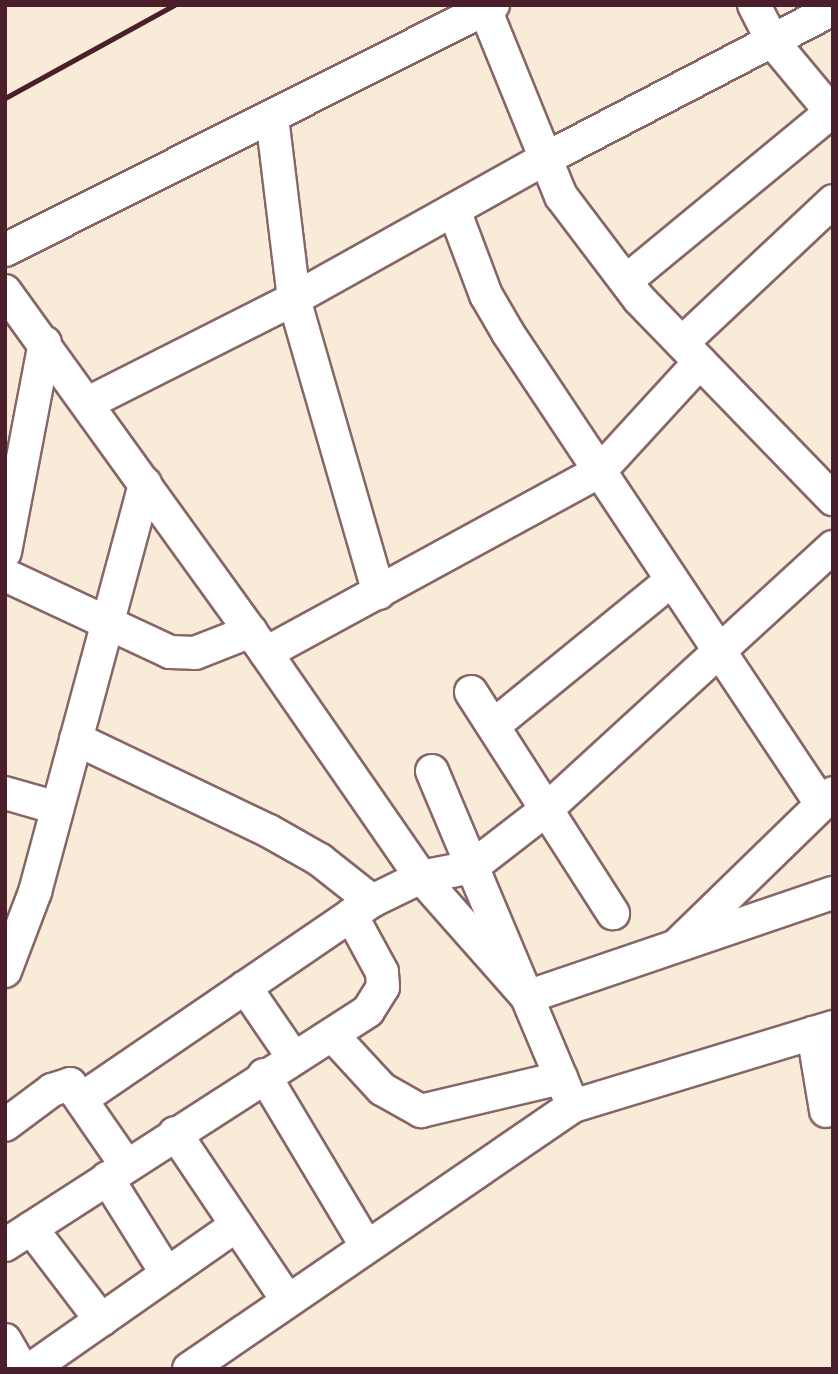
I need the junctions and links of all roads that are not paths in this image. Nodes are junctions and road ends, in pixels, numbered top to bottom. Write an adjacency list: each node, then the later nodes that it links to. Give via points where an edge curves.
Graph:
1 (754, 5): 4 (street)
2 (489, 7): 6 (street); 7 (street)
3 (825, 22): 4 (street)
4 (773, 42): 5 (street); 7 (street)
5 (832, 113): 11 (street)
6 (272, 117): 10 (street); 13 (street)
7 (543, 160): 9 (street); 11 (street, via 561,196)
8 (833, 201): 15 (street)
9 (454, 210): 13 (street); 18 (street, via 486,295)
10 (5, 250)
11 (626, 281): 15 (street)
12 (5, 291): 14 (street)
13 (294, 299): 16 (street); 25 (street)
14 (45, 343): 16 (street); 17 (street)
15 (691, 352): 18 (street); 20 (street)
16 (88, 403): 19 (street)
17 (14, 450): 22 (street)
18 (600, 471): 24 (street); 25 (street)
19 (145, 484): 26 (street); 27 (street)
20 (833, 499)
21 (833, 547): 28 (street)
22 (5, 552)
23 (5, 575): 26 (street)
24 (672, 580): 28 (street); 30 (street)
25 (379, 593): 27 (street)
26 (106, 624): 27 (street, via 170,652 195,653); 31 (street)
27 (259, 642): 38 (street)
28 (718, 649): 34 (street); 36 (street)
29 (471, 692): 30 (street)
30 (493, 726): 36 (street)
31 (76, 739): 35 (street); 40 (street, via 320,860)
32 (432, 771): 37 (street)
33 (5, 793): 35 (street)
34 (826, 797): 42 (street)
35 (57, 808): 43 (street, via 35,892)
36 (547, 809): 37 (street); 41 (street)
37 (472, 867): 38 (street); 45 (street)
38 (421, 877): 40 (street); 45 (street)
39 (833, 893): 42 (street)
40 (361, 908): 44 (street); 47 (street, via 383,987 368,1011)
41 (613, 914)
42 (676, 946): 45 (street)
43 (5, 971)
44 (245, 987): 48 (street); 51 (street)
45 (527, 997): 50 (street)
46 (823, 1030): 50 (street); 52 (street)
47 (334, 1037): 48 (street); 50 (street, via 382,1089 421,1111)
48 (293, 1057): 49 (street)
49 (264, 1075): 54 (street); 59 (street)
50 (567, 1092): 59 (street)
51 (83, 1098): 53 (street, via 70,1084 62,1086); 55 (street)
52 (825, 1111)
53 (5, 1125)
54 (175, 1133): 55 (street); 56 (street)
55 (116, 1171): 57 (street); 60 (street)
56 (237, 1225): 60 (street); 61 (street)
57 (31, 1228): 58 (street); 62 (street)
58 (5, 1245)
59 (367, 1247): 61 (street)
60 (167, 1274): 62 (street)
61 (288, 1301): 66 (street)
62 (101, 1320): 65 (street)
63 (5, 1340): 64 (street)
64 (22, 1369)
65 (31, 1369)
66 (189, 1369)

